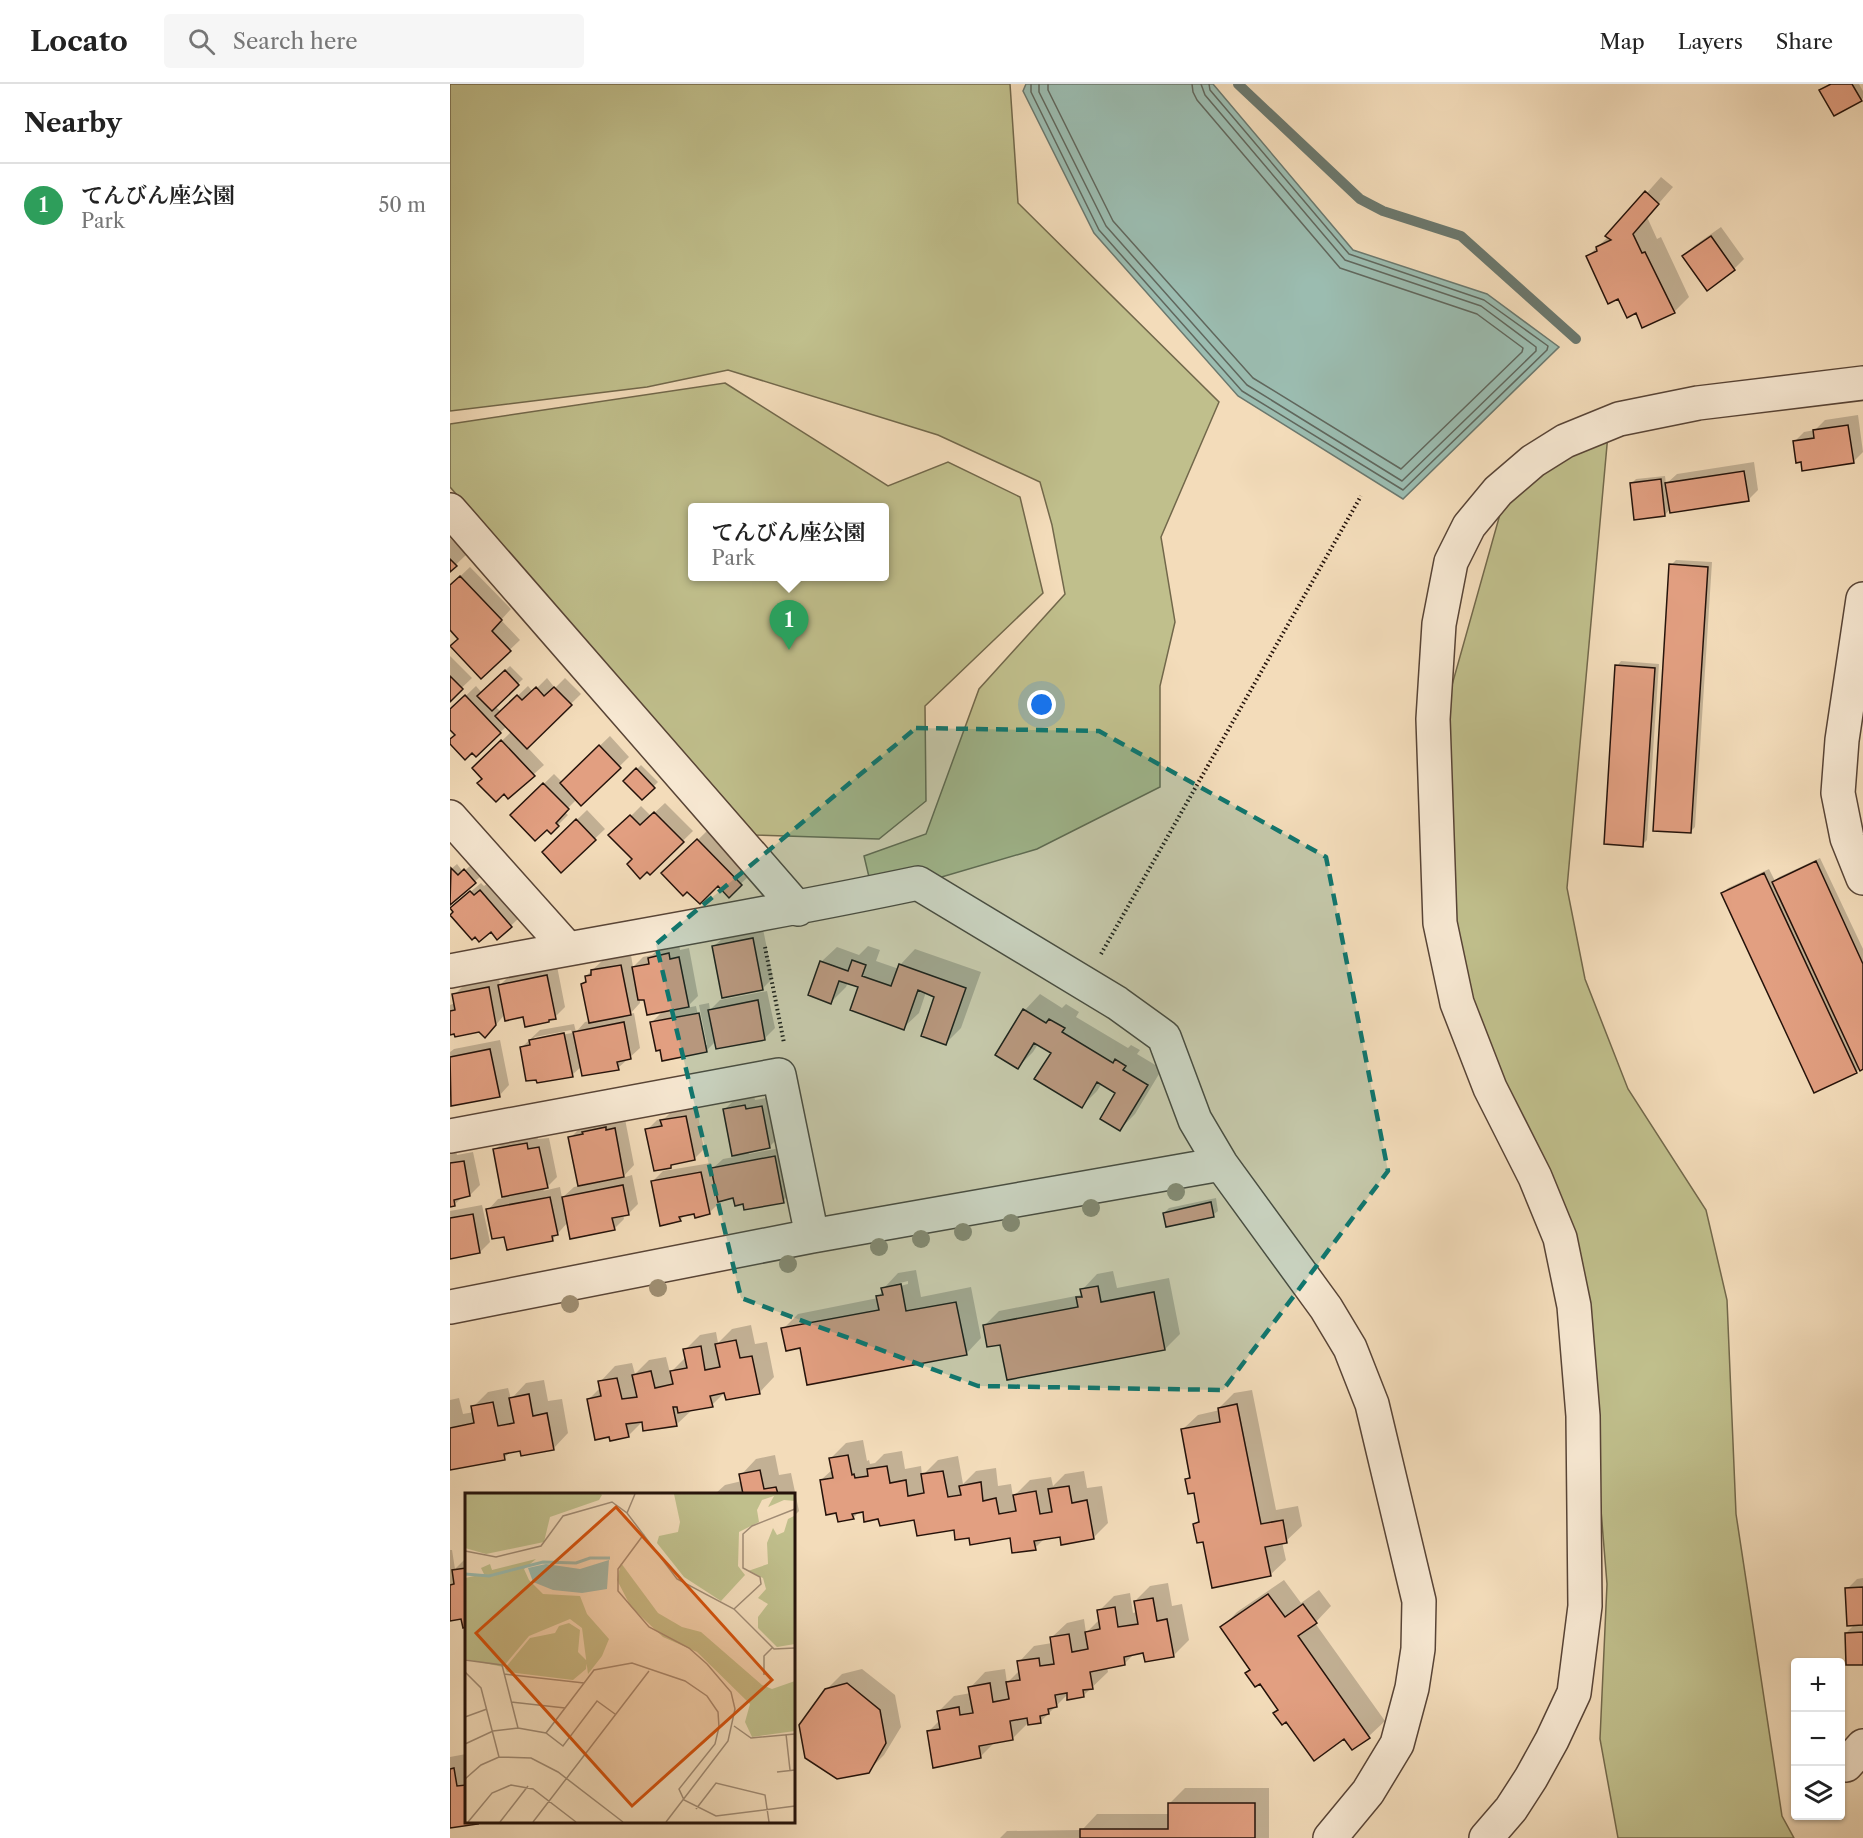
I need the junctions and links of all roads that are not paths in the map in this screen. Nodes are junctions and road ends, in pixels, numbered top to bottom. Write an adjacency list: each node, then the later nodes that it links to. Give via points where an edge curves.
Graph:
1 (1863, 382): 14 (street, via 1698,403 1619,419 1565,441 1533,461 1498,491 1469,526 1450,562 1439,624 1433,719 1440,922 1457,1003 1490,1088 1535,1177 1560,1238 1574,1306 1583,1416 1585,1606 1574,1693 1531,1778)
2 (450, 510): 6 (street)
3 (1863, 599): 5 (street, via 1838,793 1846,838)
4 (450, 817): 7 (street)
5 (1863, 878)
6 (798, 909): 7 (street); 10 (street, via 918,883 1084,983 1164,1037 1195,1120)
7 (567, 948): 8 (street)
8 (450, 971)
9 (450, 1136): 11 (street, via 779,1075)
10 (1221, 1164): 11 (street); 13 (street, via 1326,1308 1350,1348 1372,1404 1419,1602 1412,1688 1397,1743 1368,1792)
11 (812, 1236): 12 (street)
12 (450, 1307)
13 (1330, 1838)
14 (1486, 1838)

